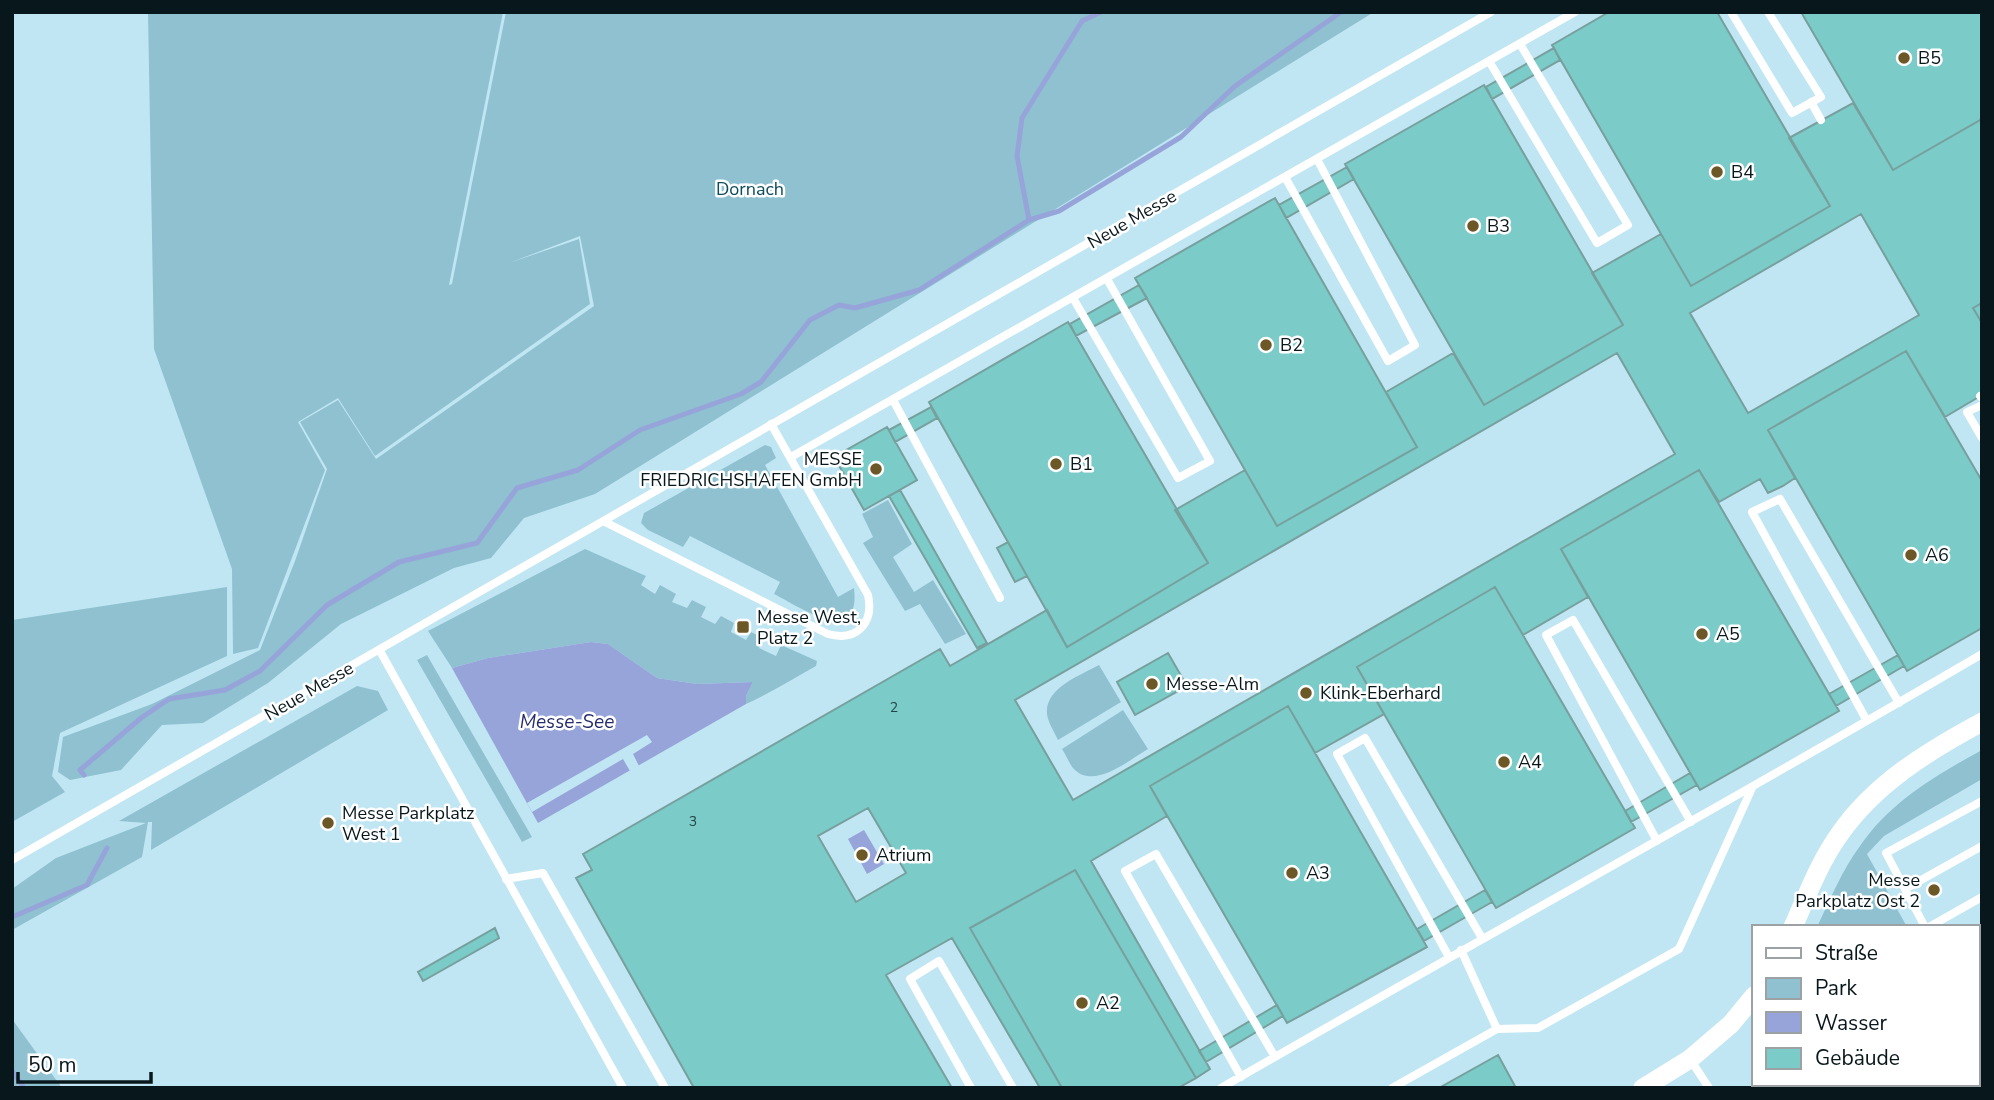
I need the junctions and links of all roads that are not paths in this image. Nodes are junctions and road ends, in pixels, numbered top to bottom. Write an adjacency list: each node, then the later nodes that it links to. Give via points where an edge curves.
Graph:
1 (1491, 12): 15 (lane, Neue Messe)
2 (1575, 12): 5 (lane)
3 (1731, 12): 7 (lane, via 1792,113)
4 (1768, 12): 7 (lane, via 1821,97)
5 (1520, 44): 6 (lane); 6 (lane, via 1628,225 1597,243)
6 (1489, 61): 9 (lane)
7 (1811, 103): 8 (lane)
8 (1821, 120)
9 (1317, 159): 10 (lane); 10 (lane, via 1415,345 1388,361)
10 (1285, 177): 11 (lane)
11 (1107, 279): 12 (lane); 12 (lane, via 1210,461 1178,478)
12 (1073, 298): 13 (lane)
13 (893, 400): 17 (lane); 19 (lane)
14 (1981, 400): 16 (lane, via 1968,412)
15 (771, 424): 17 (lane); 18 (lane, Neue Messe)
16 (1982, 438)
17 (791, 457): 18 (lane, via 868,595 871,608 867,619 851,635 828,634)
18 (605, 522): 20 (lane, Neue Messe)
19 (1000, 598)
20 (380, 650): 30 (lane, Neue Messe); 31 (lane)
21 (1982, 654): 22 (lane)
22 (1899, 703): 23 (lane); 23 (lane, via 1780,499 1752,512)
23 (1867, 721): 25 (lane)
24 (1982, 722): 34 (street, via 1917,760 1871,797 1839,834)
25 (1752, 788): 27 (lane); 41 (lane, via 1679,949 1538,1028)
26 (1982, 801): 32 (lane, via 1886,853)
27 (1691, 822): 28 (lane); 28 (lane, via 1573,620 1546,635)
28 (1657, 841): 37 (lane)
29 (1982, 846): 32 (lane)
30 (12, 860)
31 (506, 878): 46 (lane); 47 (lane, via 543,873)
32 (1905, 889): 35 (lane)
33 (1982, 897): 36 (lane)
34 (1794, 925)
35 (1926, 925)
36 (1931, 925)
37 (1482, 938): 38 (lane); 39 (lane, via 1365,738 1337,754)
38 (1461, 950): 39 (lane); 41 (lane)
39 (1449, 957): 42 (lane)
40 (1752, 998): 43 (street, via 1731,1024)
41 (1497, 1028): 50 (lane)
42 (1275, 1057): 44 (lane); 44 (lane, via 1156,854 1125,871)
43 (1690, 1059): 51 (street); 52 (lane)
44 (1241, 1077): 45 (lane)
45 (1224, 1087)
46 (623, 1088)
47 (665, 1088)
48 (971, 1088): 49 (lane, via 910,979 939,961)
49 (1013, 1088)
50 (1392, 1088)
51 (1643, 1088)
52 (1709, 1088)

